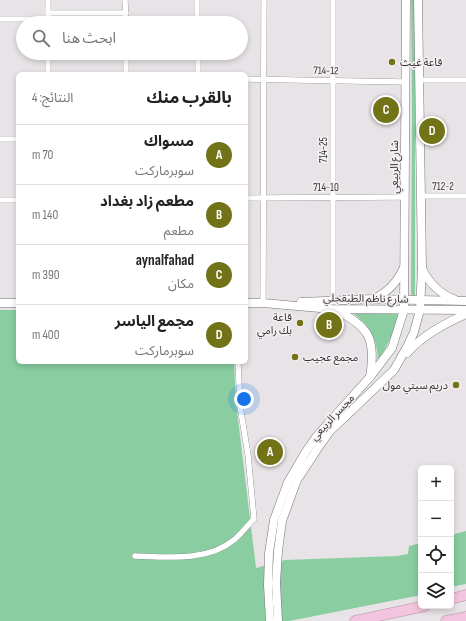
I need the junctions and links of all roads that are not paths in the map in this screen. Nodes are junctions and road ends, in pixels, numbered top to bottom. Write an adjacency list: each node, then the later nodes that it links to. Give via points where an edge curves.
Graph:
1 (48, 0): 9 (street)
2 (125, 0): 8 (street)
3 (197, 0): 11 (street)
4 (264, 0): 21 (street)
5 (333, 0): 22 (street, 714-25)
6 (406, 0): 25 (main road, شارع الربيعي)
7 (418, 0): 23 (main road)
8 (126, 13): 10 (street)
9 (48, 16)
10 (79, 16)
11 (197, 16)
12 (0, 19): 13 (street)
13 (16, 19)
14 (48, 60): 17 (street)
15 (126, 60): 18 (street)
16 (198, 60): 19 (street)
17 (48, 72)
18 (126, 72)
19 (198, 72)
20 (248, 79): 21 (street, 714-12)
21 (264, 79): 22 (street, 714-12); 33 (street)
22 (333, 80): 25 (street, 714-12); 30 (street, 714-25)
23 (419, 80): 24 (street); 28 (main road)
24 (466, 80)
25 (406, 82): 31 (main road, شارع الربيعي)
26 (0, 139): 27 (street)
27 (16, 139)
28 (421, 196): 29 (street, 712-2); 37 (main road)
29 (466, 196)
30 (333, 197): 31 (street, 714-10); 33 (street, 714-10); 46 (street, 714-25)
31 (405, 197): 36 (main road, شارع الربيعي)
32 (248, 198): 33 (street, 714-10)
33 (264, 198): 45 (street)
34 (0, 200): 35 (street)
35 (16, 200)
36 (405, 264): 38 (main road, via 392,286); 39 (main road, شارع الربيعي)
37 (422, 267): 40 (main road); 41 (main road, via 426,276 443,294)
38 (373, 299): 39 (main road, شارع ناظم الطبقجلي); 46 (main road, شارع ناظم الطبقجلي)
39 (405, 300): 40 (main road, شارع ناظم الطبقجلي); 47 (main road, شارع الربيعي)
40 (421, 300): 41 (main road, شارع ناظم الطبقجلي); 48 (main road)
41 (464, 301)
42 (0, 303): 43 (main road)
43 (16, 303)
44 (248, 303): 45 (main road, شارع ناظم الطبقجلي)
45 (265, 303): 46 (main road, شارع ناظم الطبقجلي)
46 (332, 305): 47 (main road, شارع ناظم الطبقجلي); 53 (main road, via 364,328 372,347)
47 (404, 310): 48 (main road, شارع ناظم الطبقجلي); 53 (main road, مجسر الربيعي, via 392,348)
48 (420, 310): 49 (main road, شارع ناظم الطبقجلي); 52 (main road, مجسر الربيعي, via 414,332)
49 (466, 310)
50 (466, 314): 52 (main road, via 441,325 418,342)
51 (238, 364): 55 (street, via 240,406 254,518 235,539 200,556)
52 (394, 370): 54 (main road, مجسر الربيعي, via 330,432 297,480)
53 (370, 377): 54 (main road, مجسر الربيعي, via 326,425 305,453 288,482)
54 (278, 520): 60 (main road, مجسر الربيعي, via 269,553); 61 (main road, مجسر الربيعي)
55 (135, 556)
56 (466, 595): 57 (highway)
57 (454, 598)
58 (418, 608): 62 (highway)
59 (466, 617): 63 (highway)
60 (270, 621)
61 (278, 621)
62 (355, 621)
63 (446, 621)

